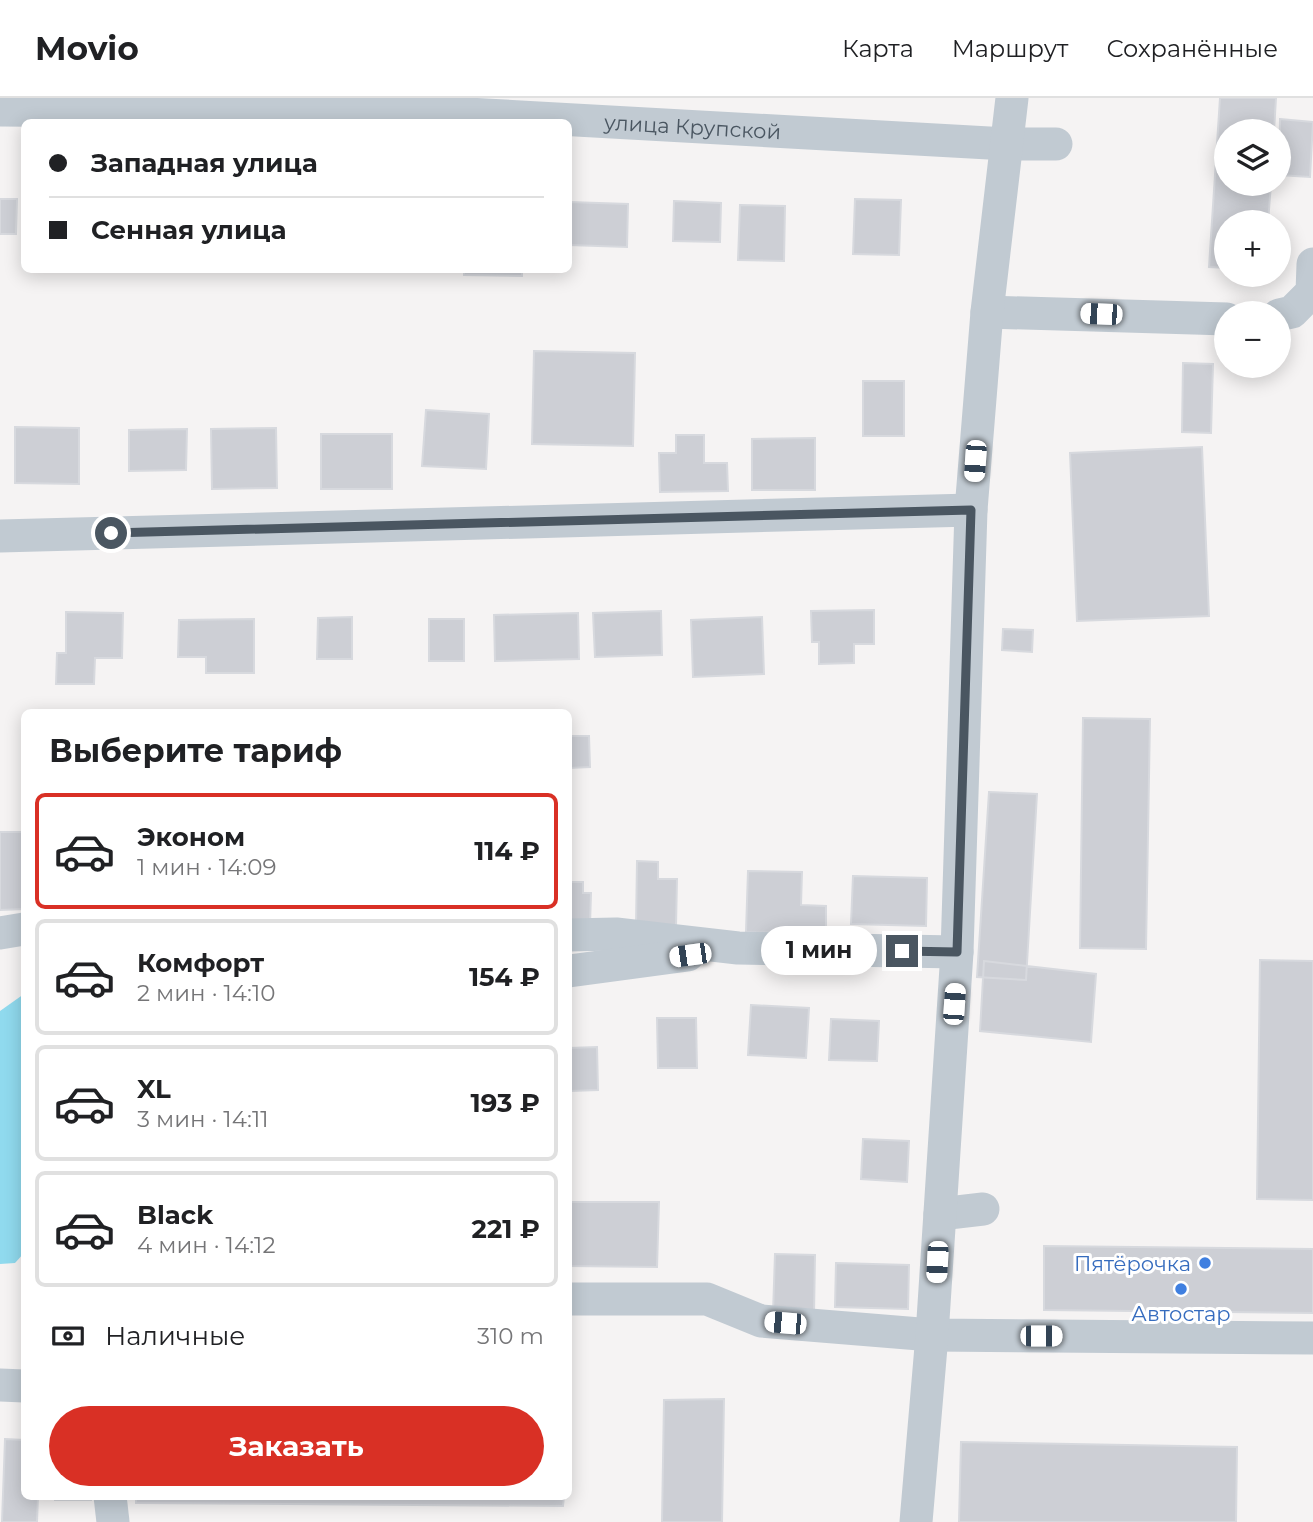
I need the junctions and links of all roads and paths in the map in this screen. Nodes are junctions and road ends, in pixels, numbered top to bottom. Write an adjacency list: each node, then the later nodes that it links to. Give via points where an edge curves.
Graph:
1 (1012, 98): 5 (street)
2 (0, 110): 3 (street, улица Крупской, via 468,114)
3 (558, 119)
4 (572, 120): 5 (street, улица Крупской)
5 (1007, 144): 6 (street, улица Крупской); 8 (street)
6 (1056, 144)
7 (1313, 264): 9 (street, via 1312,292)
8 (987, 312): 10 (street); 11 (street)
9 (1291, 312)
10 (1214, 318)
11 (971, 510): 12 (street); 17 (street)
12 (0, 536)
13 (21, 930): 14 (street)
14 (0, 933)
15 (572, 935): 16 (street, via 616,934)
16 (738, 948): 17 (street); 18 (street)
17 (957, 952): 20 (street)
18 (572, 971)
19 (983, 1209): 20 (street)
20 (940, 1214): 22 (street)
21 (572, 1298): 22 (street, via 708,1299 761,1321)
22 (932, 1335): 23 (street); 28 (street)
23 (1313, 1338)
24 (0, 1385): 25 (street)
25 (21, 1386)
26 (110, 1500): 27 (street)
27 (113, 1522)
28 (916, 1522)

